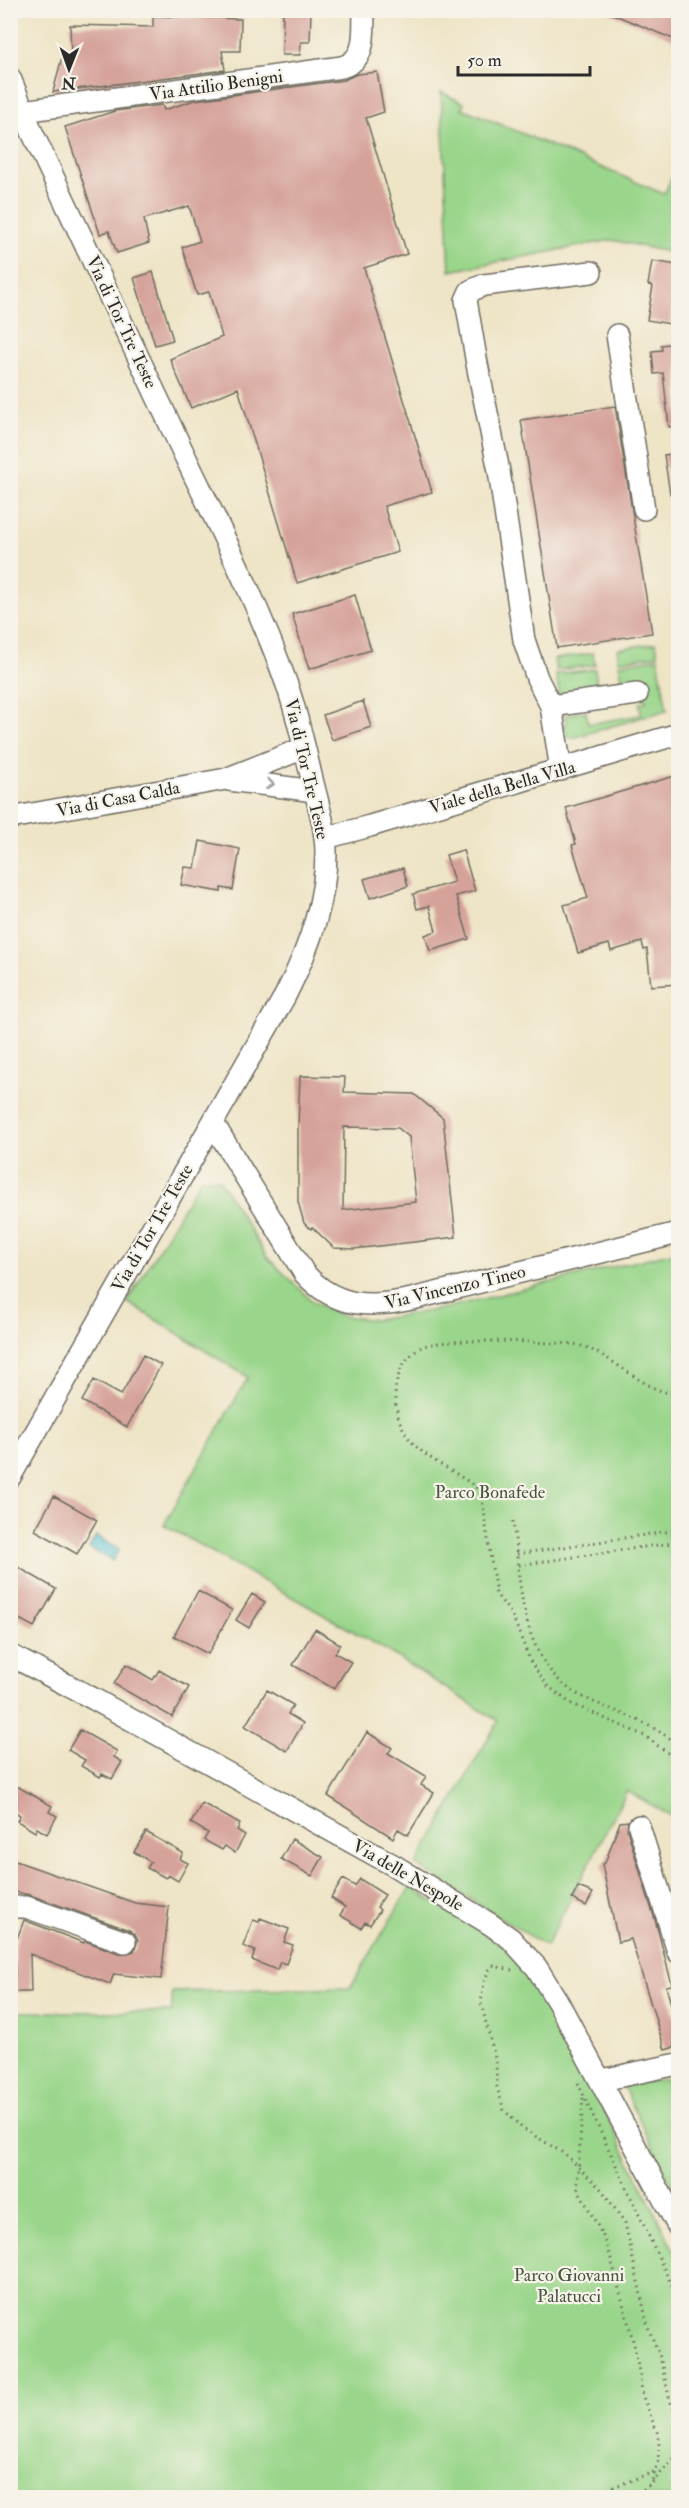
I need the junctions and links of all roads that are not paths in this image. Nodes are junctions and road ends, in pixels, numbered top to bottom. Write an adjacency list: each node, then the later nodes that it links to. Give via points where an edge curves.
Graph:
1 (364, 10): 3 (street, Via Attilio Benigni, via 361,51 356,60 342,67)
2 (10, 78): 3 (street, Via di Tor Tre Teste)
3 (23, 111): 10 (street, Via di Tor Tre Teste, via 239,569 283,673)
4 (591, 272): 8 (street, via 479,286 470,291 466,300 504,498 524,640)
5 (617, 335): 6 (street)
6 (644, 509)
7 (637, 694): 8 (street)
8 (551, 706): 11 (street)
9 (678, 734): 11 (street, Viale della Bella Villa)
10 (304, 748): 12 (street, Via di Casa Calda); 13 (street, Via di Tor Tre Teste)
11 (561, 770): 15 (street, Viale della Bella Villa)
12 (226, 779): 13 (street, Via di Casa Calda, one-way to 13); 14 (street, Via di Casa Calda)
13 (315, 791): 15 (street, Via di Tor Tre Teste)
14 (10, 818)
15 (325, 838): 16 (street, Via di Tor Tre Teste, via 322,890 305,950 278,1010)
16 (213, 1123): 17 (street, Via Vincenzo Tineo, via 304,1273 333,1295 358,1304 404,1301); 18 (street, Via di Tor Tre Teste)
17 (678, 1233)
18 (10, 1477)
19 (10, 1655): 25 (street, Via delle Nespole, via 393,1865 503,1933 537,1968)
20 (639, 1826): 23 (street)
21 (10, 1907): 22 (street, via 26,1907)
22 (125, 1942)
23 (678, 1952)
24 (678, 2064): 25 (street)
25 (602, 2080): 26 (street, Via delle Nespole)
26 (678, 2226)

